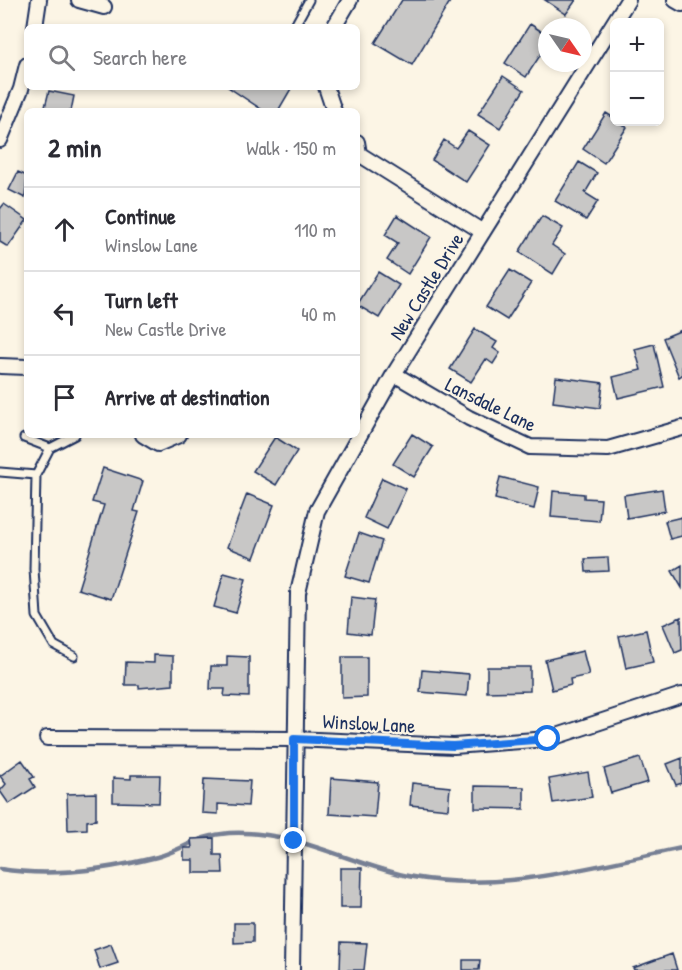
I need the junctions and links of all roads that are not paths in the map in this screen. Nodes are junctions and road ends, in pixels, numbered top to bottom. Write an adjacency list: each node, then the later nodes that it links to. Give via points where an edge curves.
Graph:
1 (39, 0): 9 (street)
2 (79, 0): 8 (street)
3 (309, 0): 10 (lane)
4 (350, 0): 11 (street)
5 (627, 0): 17 (street, New Castle Drive)
6 (675, 0): 7 (street)
7 (682, 4)
8 (104, 7)
9 (35, 24)
10 (296, 24)
11 (336, 24)
12 (24, 77): 15 (street)
13 (327, 90): 14 (street)
14 (333, 108)
15 (0, 140)
16 (360, 152): 17 (street)
17 (483, 232): 20 (street, New Castle Drive)
18 (0, 366): 19 (street)
19 (24, 367)
20 (394, 374): 21 (street, Lansdale Lane, via 469,418 530,447 608,449); 22 (street, New Castle Drive)
21 (682, 428)
22 (360, 434)
23 (24, 438): 28 (lane)
24 (69, 438): 28 (lane)
25 (148, 438): 26 (street, via 159,444)
26 (172, 438)
27 (358, 438): 34 (street, New Castle Drive, via 317,511 298,593)
28 (50, 448): 30 (lane)
29 (0, 472): 30 (lane)
30 (36, 475): 31 (lane, via 37,616 54,645)
31 (74, 656)
32 (682, 695): 34 (street, Winslow Lane, via 548,739 453,746)
33 (47, 738): 34 (street, Winslow Lane)
34 (294, 739): 35 (street, New Castle Drive)
35 (292, 970)

